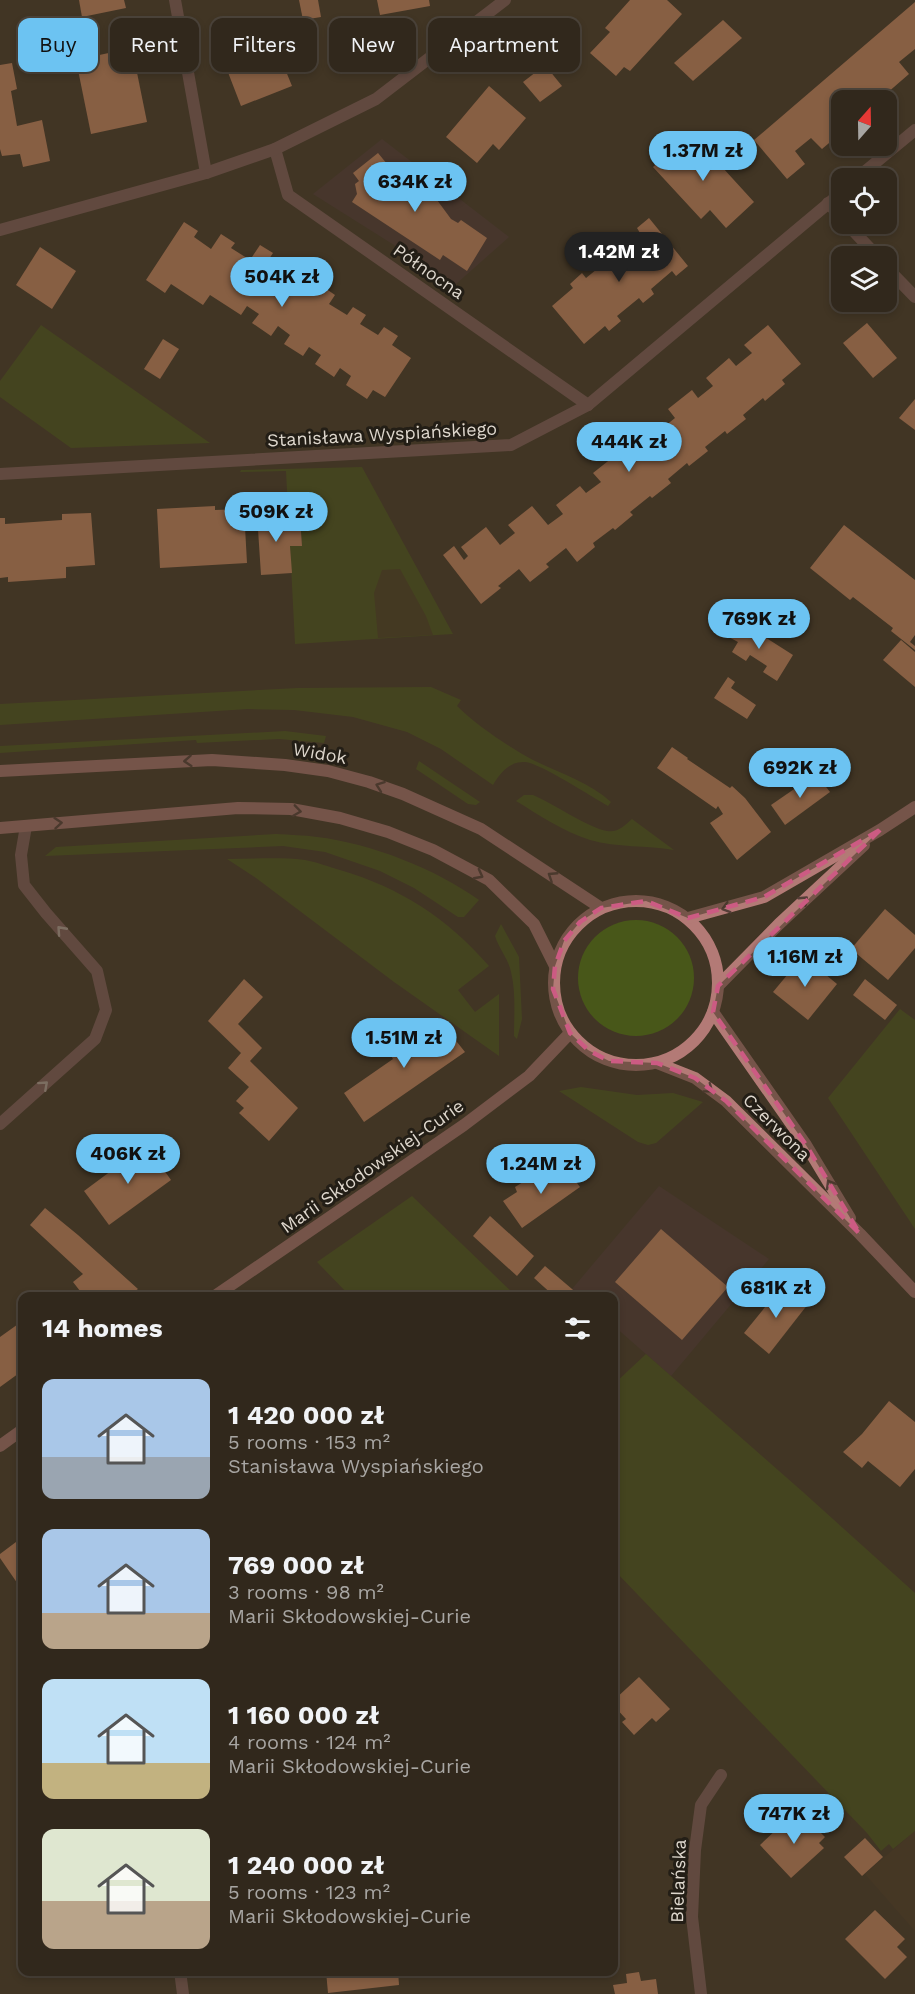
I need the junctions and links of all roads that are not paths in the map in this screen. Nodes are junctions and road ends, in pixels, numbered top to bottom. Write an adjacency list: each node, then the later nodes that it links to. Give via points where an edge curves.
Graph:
1 (175, 0): 6 (street)
2 (498, 3): 4 (street, via 376,99)
3 (915, 130): 5 (street)
4 (275, 149): 6 (street); 15 (street, Północna, via 288,195)
5 (869, 168)
6 (207, 173): 10 (street)
7 (831, 201): 8 (street, Stanisława Wyspiańskiego)
8 (828, 203): 9 (street); 15 (street, Stanisława Wyspiańskiego)
9 (831, 206)
10 (0, 230)
11 (856, 234): 12 (street)
12 (868, 246)
13 (897, 278): 14 (street)
14 (915, 297)
15 (588, 405): 16 (street, Stanisława Wyspiańskiego, via 511,445)
16 (0, 474)
17 (0, 771): 22 (main road, Widok, one-way to 17, via 481,829 403,794 328,771 212,760)
18 (915, 807): 21 (main road)
19 (26, 826): 20 (main road); 24 (main road, one-way to 24, via 238,808 291,809 340,818 415,843 489,880 534,924); 29 (street, one-way to 19, via 95,1039 106,1010 97,970 24,885 21,855)
20 (0, 828)
21 (880, 830): 23 (main road, one-way to 23, via 764,897); 25 (main road, one-way to 21)
22 (601, 908): 23 (main road, via 623,901 646,901); 24 (main road, via 580,922 564,941)
23 (688, 918): 25 (main road, via 705,938 716,961)
24 (555, 966): 27 (main road, via 553,989 558,1012)
25 (718, 986): 26 (main road)
26 (713, 1012): 28 (main road, via 701,1034 681,1052); 30 (main road, Czerwona, one-way to 26, via 806,1145)
27 (570, 1033): 28 (main road, via 588,1050 609,1061 633,1066); 31 (main road, Marii Skłodowskiej-Curie, via 528,1076 464,1125)
28 (657, 1063): 30 (main road, Czerwona, one-way to 30, via 695,1078 726,1101)
29 (0, 1124)
30 (860, 1234): 32 (main road, Czerwona)
31 (221, 1292)
32 (915, 1292)
33 (18, 1433): 34 (main road)
34 (0, 1446)
35 (721, 1775): 38 (street, Bielańska, via 701,1805 695,1851 692,1917)
36 (181, 1976): 37 (street)
37 (183, 1994)
38 (701, 1994)

